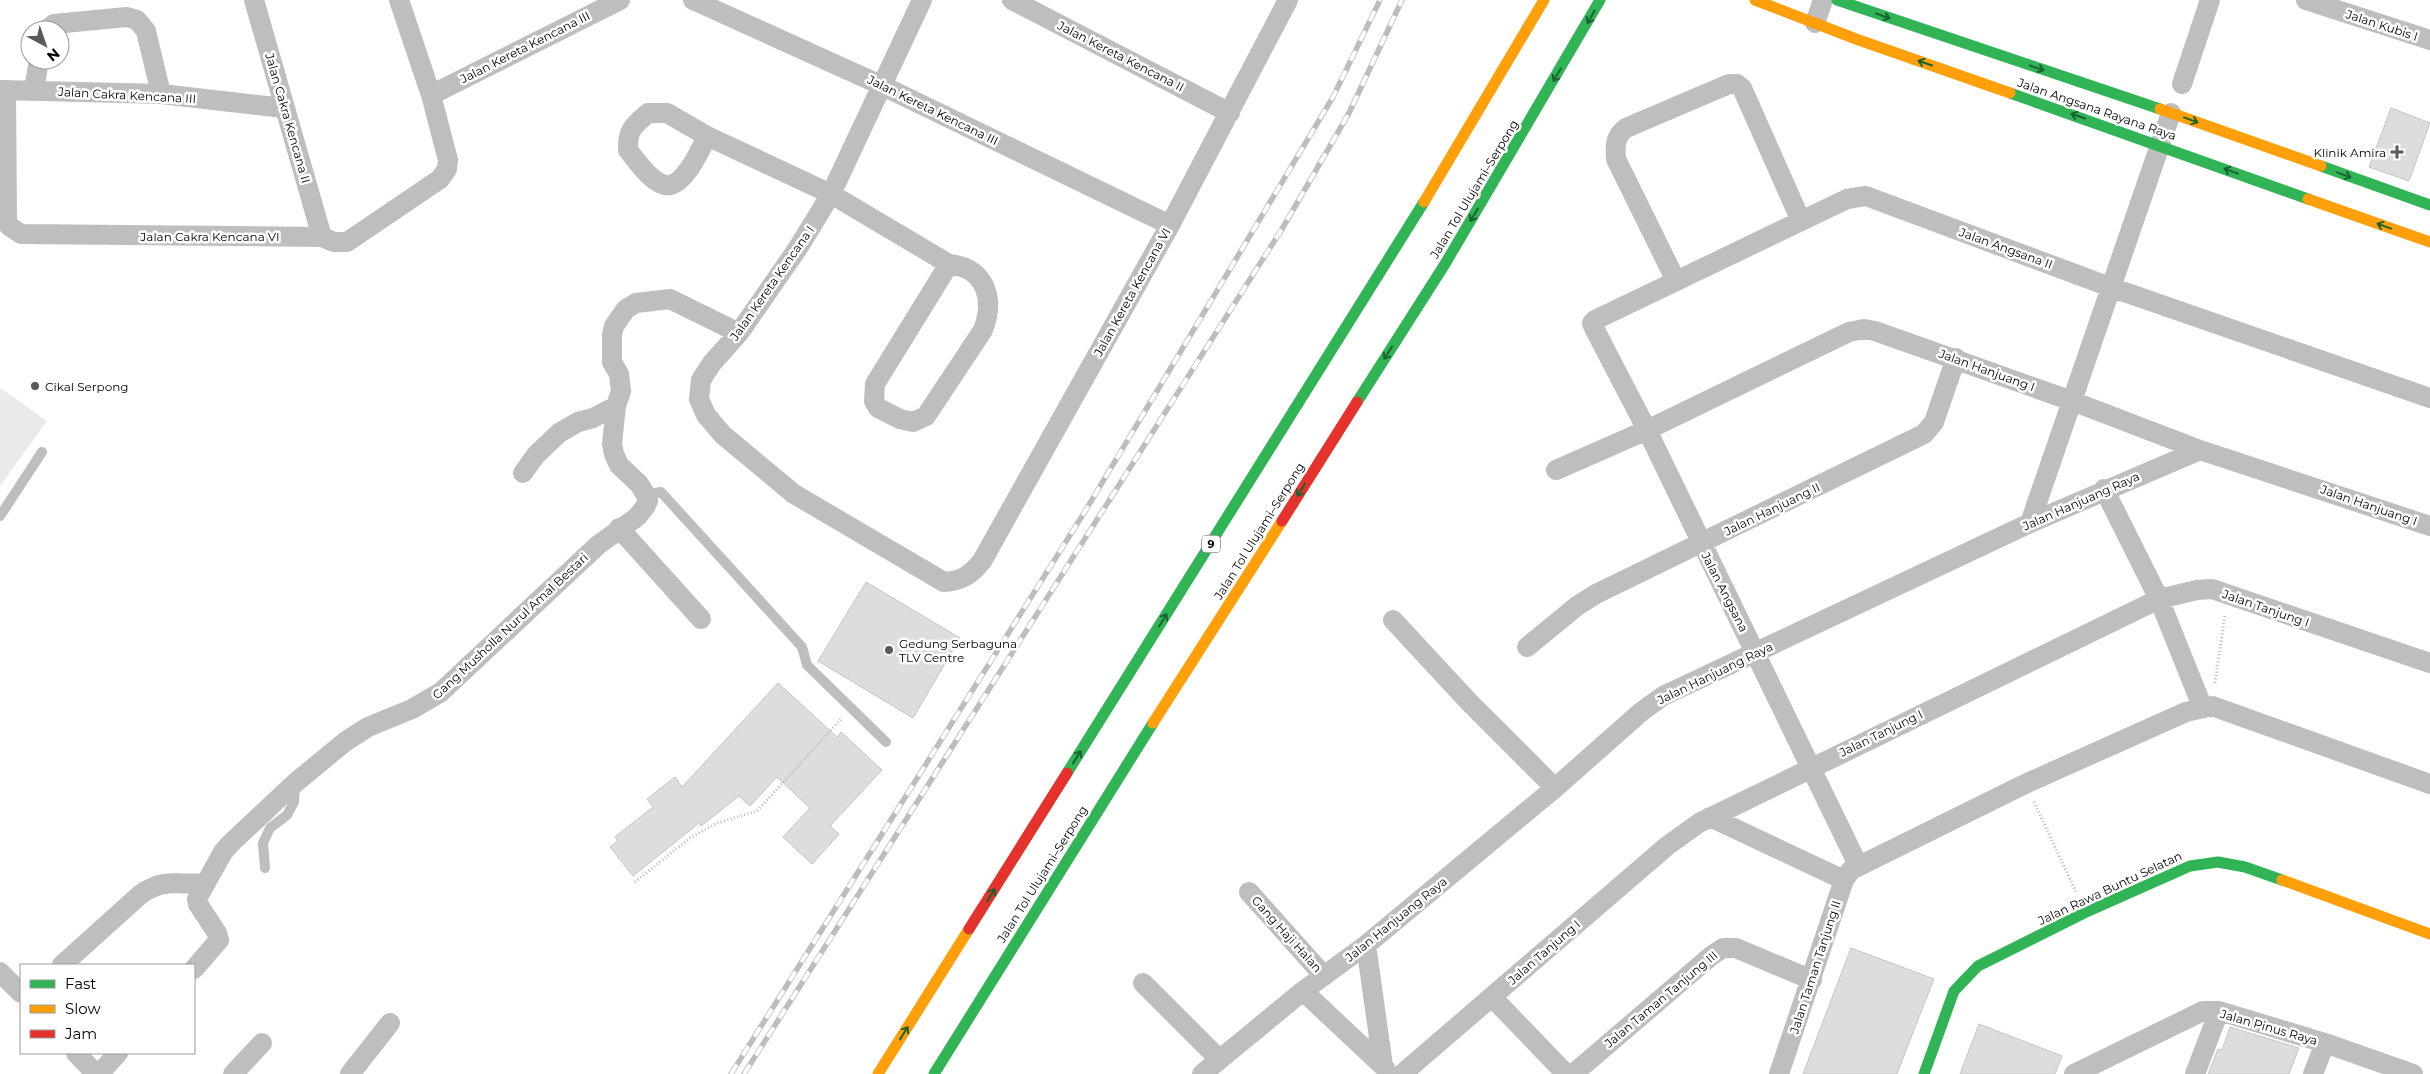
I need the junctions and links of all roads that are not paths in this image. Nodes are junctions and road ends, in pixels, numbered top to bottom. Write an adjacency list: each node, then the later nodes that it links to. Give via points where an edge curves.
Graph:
1 (254, 0): 25 (street, Jalan Cakra Kencana II)
2 (399, 0): 24 (street, Jalan Cakra Kencana VI)
3 (620, 0): 24 (street, Jalan Kereta Kencana III)
4 (694, 0): 20 (street, Jalan Kereta Kencana III)
5 (922, 0): 20 (street, Jalan Kereta Kencana I)
6 (1012, 0): 26 (street, Jalan Kereta Kencana II)
7 (1288, 0): 26 (street, Jalan Kereta Kencana VI)
8 (1600, 0): 100 (main road, Jalan Tol Ulujami–Serpong, one-way to 100, via 1445,264)
9 (1755, 0): 16 (main road, Jalan Angsana Rayana Raya)
10 (1823, 0): 16 (street)
11 (1837, 0): 27 (main road, Jalan Angsana Rayana Raya, one-way to 27)
12 (2210, 0): 19 (street)
13 (2306, 0): 17 (street, Jalan Kubis I)
14 (1541, 5): 99 (main road, 9, one-way to 14, via 1403,238)
15 (70, 22): 23 (street, via 127,17 137,20 146,31)
16 (1815, 23): 29 (main road, Jalan Angsana Rayana Raya, one-way to 16)
17 (2430, 40)
18 (37, 70): 21 (street)
19 (2182, 84)
20 (883, 86): 30 (street, Jalan Kereta Kencana I); 33 (street, Jalan Kereta Kencana III)
21 (34, 90): 22 (street, Jalan Cakra Kencana III); 23 (street, Jalan Cakra Kencana III)
22 (3, 91): 34 (street, Jalan Cakra Kencana VI, via 7,220 14,231 21,234)
23 (161, 94): 25 (street, Jalan Cakra Kencana III)
24 (431, 95): 34 (street, Jalan Cakra Kencana VI, via 448,160 447,169 440,179 347,242 334,242)
25 (284, 108): 34 (street, Jalan Cakra Kencana II)
26 (1230, 113): 33 (street, Jalan Kereta Kencana VI)
27 (2172, 113): 29 (street); 31 (main road, Jalan Angsana Rayana Raya, one-way to 31)
28 (707, 136): 30 (street)
29 (2160, 145): 35 (main road, Jalan Angsana Rayana Raya, one-way to 29); 38 (street)
30 (831, 194): 36 (street); 40 (street, Jalan Kereta Kencana I)
31 (2430, 205)
32 (1801, 221): 37 (street, Jalan Angsana II); 37 (street, via 1742,88 1737,84 1728,84 1626,128 1616,140 1616,159); 38 (street, Jalan Angsana II, via 1847,199 1866,196)
33 (1170, 225): 57 (street, Jalan Kereta Kencana VI, via 982,561)
34 (322, 237)
35 (2430, 242)
36 (949, 264): 36 (street, via 970,269 980,278 986,289 989,315 983,330 926,416 913,422 900,419 878,408 874,402 875,384)
37 (1676, 281): 39 (street, Jalan Angsana II)
38 (2110, 287): 42 (street, Jalan Angsana II); 43 (street)
39 (1595, 320): 45 (street, Jalan Angsana, via 1592,323 1594,328)
40 (739, 333): 44 (street, via 670,299 636,303 626,309 614,326 612,335 612,362 621,384); 57 (street, Jalan Kereta Kencana I, via 712,363 700,389 699,399 706,415 723,435 794,494 848,528 944,582 955,582)
41 (1956, 358): 43 (street, Jalan Hanjuang I); 45 (street, Jalan Hanjuang I, via 1876,331 1849,332); 56 (street, Jalan Hanjuang II, via 1934,422 1924,434)
42 (2430, 398)
43 (2072, 400): 46 (street, Jalan Hanjuang I); 53 (street)
44 (616, 406): 49 (street, via 567,427 536,455); 51 (street, via 614,454 619,465)
45 (1647, 430): 48 (street, Jalan Hanjuang I); 56 (street, Jalan Angsana)
46 (2200, 450): 50 (street, Jalan Hanjuang Raya); 54 (street, Jalan Hanjuang I)
47 (42, 452): 52 (lane)
48 (1556, 470)
49 (523, 473)
50 (2104, 489): 53 (street, Jalan Hanjuang Raya); 58 (street)
51 (646, 495): 55 (street, Gang Musholla Nurul Amal Bestari, via 648,501 642,512); 65 (lane, via 661,492 802,647 807,665)
52 (0, 516)
53 (2030, 523): 62 (street, Jalan Hanjuang Raya)
54 (2430, 526)
55 (619, 528): 59 (street); 67 (street, Gang Musholla Nurul Amal Bestari, via 441,692 412,709 368,727)
56 (1701, 544): 61 (street, Jalan Hanjuang II, via 1596,594); 62 (street, Jalan Angsana)
57 (965, 577)
58 (2159, 599): 63 (street, Jalan Tanjung I, via 2197,590 2212,590); 64 (street); 66 (street, Jalan Tanjung I)
59 (701, 620)
60 (1393, 620): 69 (street)
61 (1527, 647)
62 (1755, 654): 66 (street, Jalan Angsana); 69 (street, Jalan Hanjuang Raya, via 1663,696)
63 (2430, 663)
64 (2207, 706): 68 (street); 71 (street, via 2025,784)
65 (886, 742)
66 (1810, 768): 70 (street, Jalan Tanjung I); 71 (street, Jalan Angsana)
67 (295, 783): 72 (lane, via 294,802 287,815 270,828 263,843); 74 (street, Gang Musholla Nurul Amal Bestari, via 223,852)
68 (2430, 784)
69 (1555, 788): 77 (street, Jalan Hanjuang Raya)
70 (1710, 817): 73 (street); 86 (street, Jalan Tanjung I, via 1685,831)
71 (1858, 865): 73 (street, Jalan Taman Tanjung II)
72 (265, 868)
73 (1844, 880): 82 (street, Jalan Taman Tanjung II)
74 (206, 884): 78 (street, via 176,882 154,885); 79 (street, Gang Musholla Nurul Amal Bestari, via 199,893 198,904 219,940)
75 (1249, 892): 81 (street, Gang Haji Halan)
76 (2430, 934): 106 (main road, Jalan Rawa Buntu Selatan, via 2245,867 2218,862 2190,866 2084,913 1978,966 1954,991)
77 (1366, 945): 81 (street, Jalan Hanjuang Raya); 95 (street)
78 (63, 964)
79 (195, 968)
80 (0, 972): 85 (street)
81 (1324, 976): 84 (street, Jalan Hanjuang Raya)
82 (1812, 980): 94 (street, Jalan Taman Tanjung II); 104 (street, Jalan Taman Tanjung III, via 1736,948 1723,948)
83 (1143, 983): 93 (street)
84 (1302, 991): 93 (street, Jalan Hanjuang Raya); 95 (street)
85 (20, 993)
86 (1492, 997): 102 (street, Jalan Tanjung I); 103 (street)
87 (2218, 1011): 90 (street, Jalan Pinus Raya); 107 (street, Jalan Pinus Raya, via 2203,1011); 108 (street)
88 (390, 1023): 98 (street)
89 (262, 1043): 97 (street)
90 (2325, 1043): 109 (street); 110 (street, Jalan Pinus Raya)
91 (77, 1054): 96 (street)
92 (117, 1054): 96 (street)
93 (1219, 1059): 101 (street, Jalan Hanjuang Raya)
94 (1782, 1065): 105 (street)
95 (1386, 1070)
96 (97, 1074)
97 (233, 1074)
98 (350, 1074)
99 (878, 1074)
100 (934, 1074)
101 (1202, 1074)
102 (1402, 1074)
103 (1566, 1074)
104 (1573, 1074)
105 (1764, 1074)
106 (1924, 1074)
107 (2074, 1074)
108 (2196, 1074)
109 (2314, 1074)
110 (2413, 1074)

